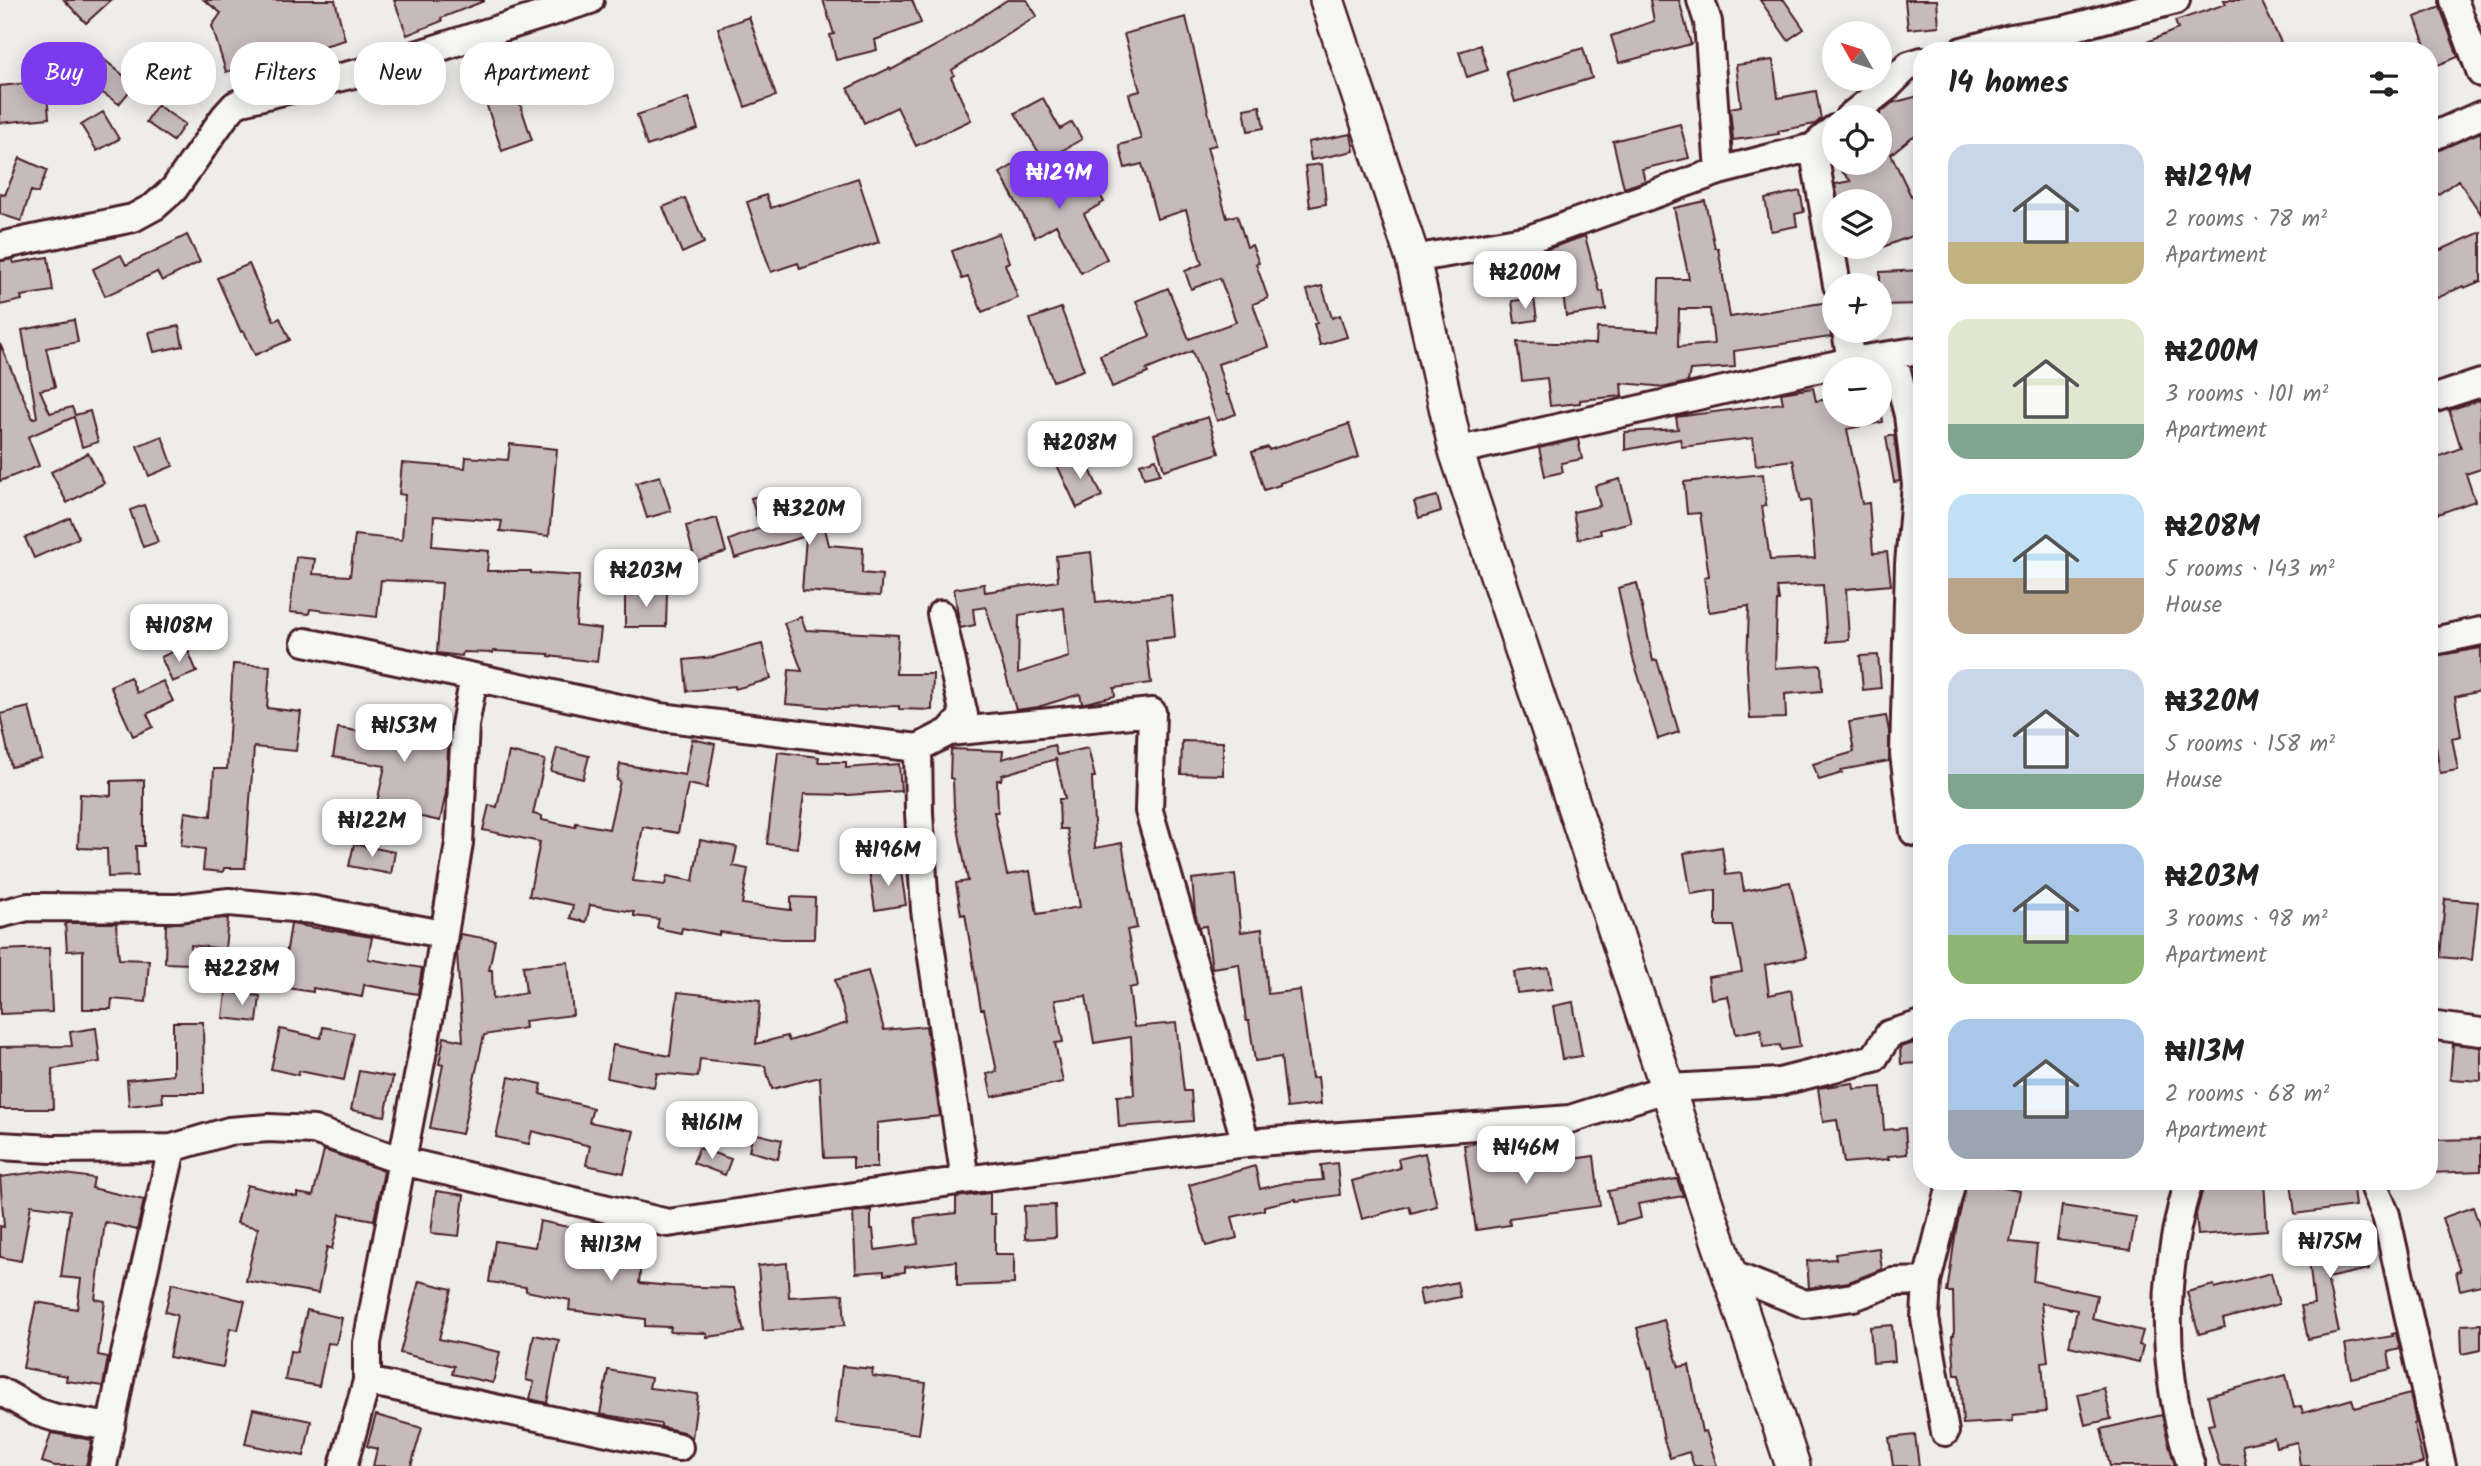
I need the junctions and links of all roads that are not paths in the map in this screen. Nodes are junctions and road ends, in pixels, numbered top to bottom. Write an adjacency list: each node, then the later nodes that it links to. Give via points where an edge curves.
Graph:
1 (590, 0): 15 (street, via 362,72 246,100 225,116 174,189 155,206 134,218)
2 (1327, 0): 16 (main road)
3 (1701, 0): 14 (street, via 1708,22)
4 (2175, 0): 6 (street, via 2067,29)
5 (2454, 0): 8 (street)
6 (1996, 42)
7 (1913, 64): 9 (street)
8 (2481, 74)
9 (1864, 105)
10 (2481, 115): 11 (street)
11 (2438, 134)
12 (1822, 140): 13 (street)
13 (1813, 147): 14 (street); 17 (street)
14 (1719, 171): 16 (street, via 1529,239)
15 (0, 246)
16 (1413, 259): 24 (main road)
17 (1836, 273)
18 (1913, 352): 19 (street)
19 (1893, 355): 20 (street); 25 (street)
20 (1879, 357)
21 (1822, 368): 24 (street)
22 (2481, 383): 23 (street)
23 (2438, 397)
24 (1456, 451): 40 (main road)
25 (1913, 459)
26 (1913, 519): 34 (street, via 1904,754)
27 (940, 614): 32 (street, via 964,715)
28 (2481, 631): 29 (street)
29 (2438, 640)
30 (305, 642): 31 (street)
31 (474, 677): 33 (street, via 660,717); 36 (street, via 465,725 459,843)
32 (949, 732): 33 (street); 41 (street, via 1152,712 1149,811)
33 (918, 748): 45 (street, via 925,910)
34 (1913, 824)
35 (0, 914): 36 (street, via 27,907 177,908 229,902 314,910)
36 (443, 934): 44 (street)
37 (2438, 1026): 39 (street)
38 (1913, 1027): 40 (street, via 1889,1034 1874,1058 1779,1082)
39 (2481, 1032)
40 (1669, 1088): 41 (street, via 1570,1119); 49 (main road)
41 (1246, 1143): 45 (street)
42 (0, 1146): 43 (street)
43 (172, 1148): 44 (street, via 229,1131 314,1130); 53 (street)
44 (402, 1161): 45 (street, via 668,1223); 51 (street, via 367,1343)
45 (965, 1180)
46 (1950, 1190): 50 (street)
47 (2186, 1190): 59 (street, via 2177,1219 2167,1306 2174,1404)
48 (2376, 1190): 60 (street, via 2386,1215)
49 (1731, 1274): 50 (street, via 1805,1304 1853,1297 1893,1282); 58 (main road)
50 (1927, 1281): 54 (street, via 1925,1318)
51 (367, 1381): 55 (street); 57 (street)
52 (0, 1391): 53 (street, via 37,1412)
53 (111, 1427): 56 (street)
54 (1945, 1432)
55 (679, 1447)
56 (103, 1466)
57 (343, 1466)
58 (1793, 1466)
59 (2191, 1466)
60 (2442, 1466)

